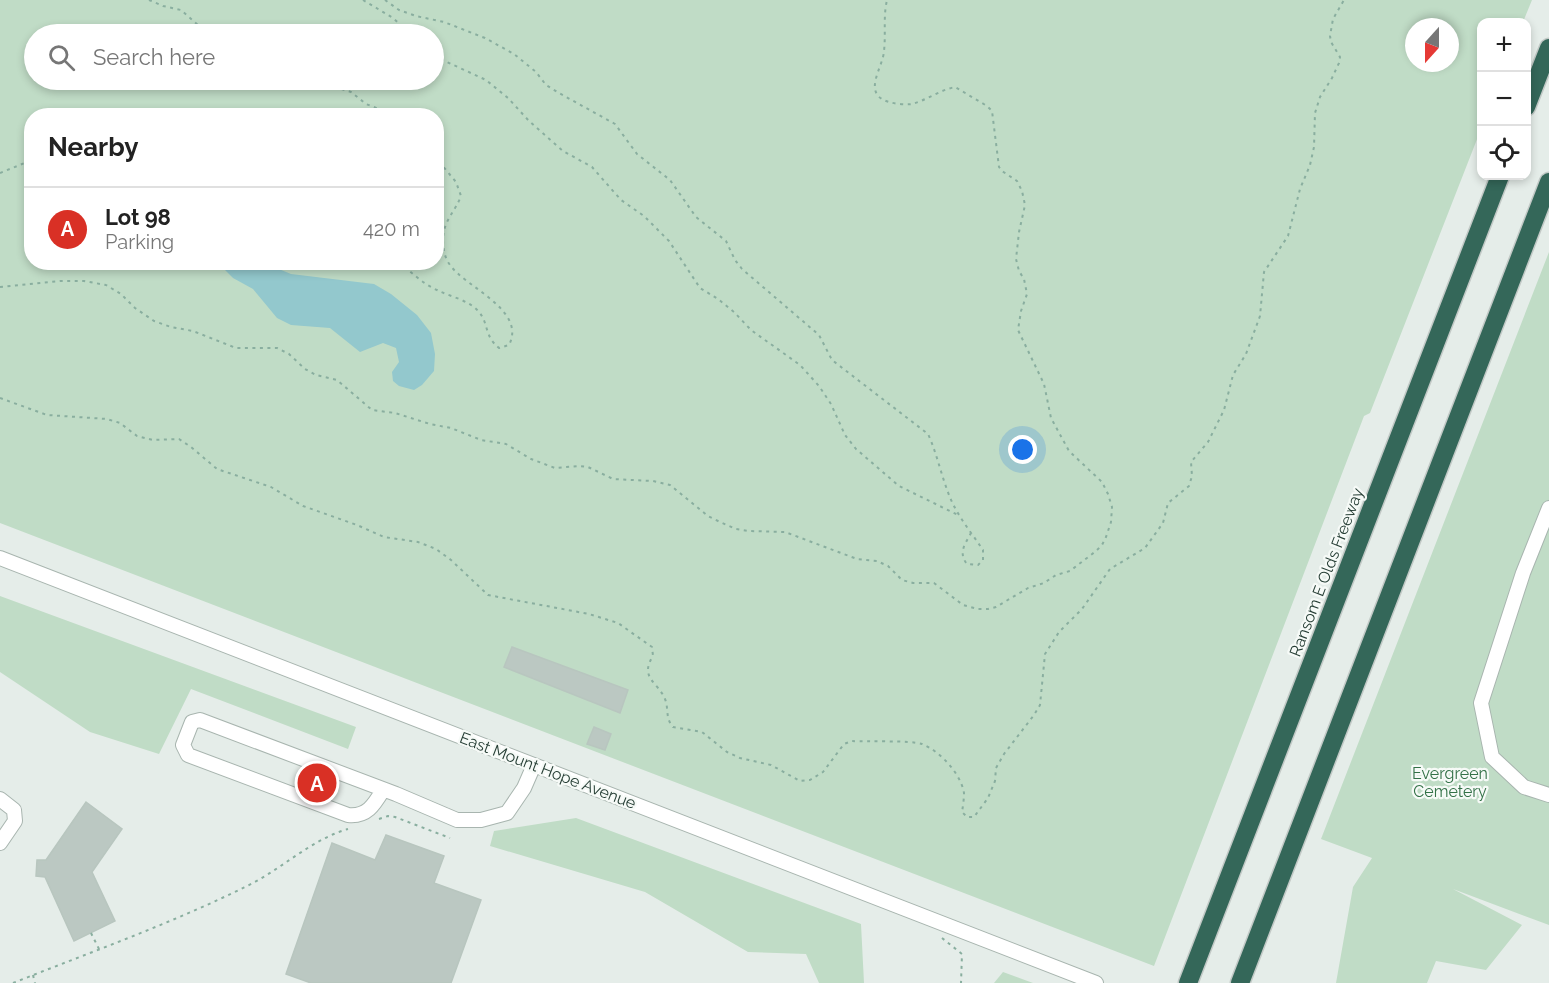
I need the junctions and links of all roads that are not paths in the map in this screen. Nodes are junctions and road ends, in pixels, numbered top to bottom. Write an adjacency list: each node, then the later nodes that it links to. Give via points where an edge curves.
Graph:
1 (1549, 48): 2 (highway)
2 (1531, 96)
3 (1498, 180): 12 (highway, Ransom E Olds Freeway)
4 (1549, 182): 14 (highway)
5 (1549, 508): 9 (street, via 1523,573 1481,703 1492,757 1524,787)
6 (0, 558): 7 (street, East Mount Hope Avenue)
7 (534, 765): 8 (street, via 507,813 481,820 457,820); 13 (street, East Mount Hope Avenue)
8 (383, 790): 8 (street, via 367,813 348,815 188,754 183,746 192,722 200,720)
9 (1549, 795)
10 (0, 799): 11 (street, via 14,810 15,821)
11 (0, 843)
12 (1190, 977)
13 (1096, 983)
14 (1240, 983)

